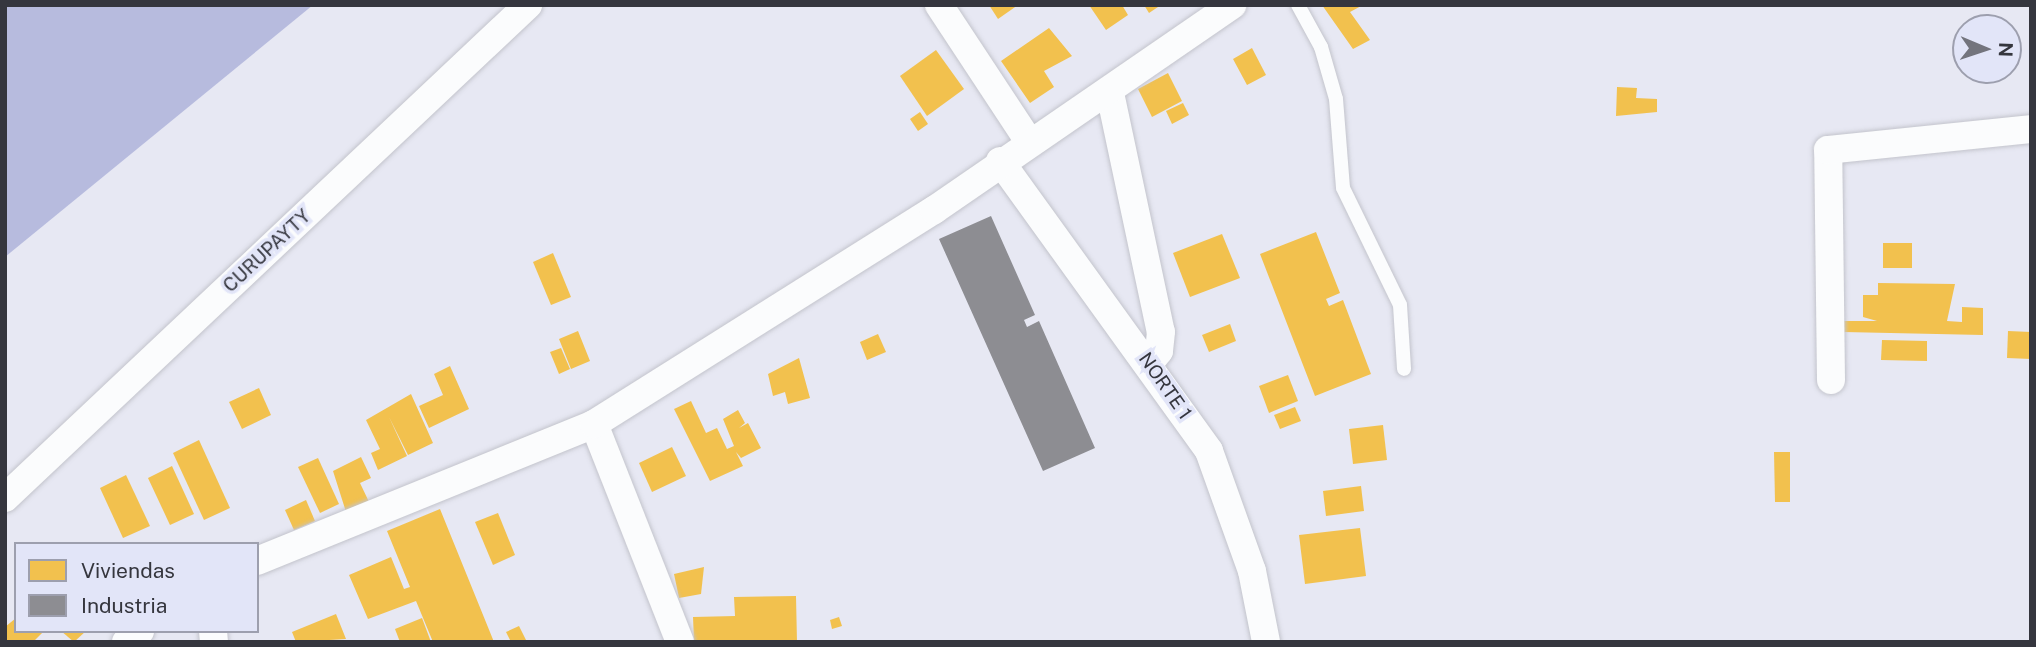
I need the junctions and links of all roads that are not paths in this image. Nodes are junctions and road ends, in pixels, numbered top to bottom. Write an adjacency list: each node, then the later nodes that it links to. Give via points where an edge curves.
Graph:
1 (528, 5): 13 (street, CURUPAYTY)
2 (939, 5): 7 (street)
3 (1232, 5): 5 (street)
4 (1298, 5): 10 (lane, via 1321,47 1336,99 1343,188 1401,305)
5 (1110, 93): 7 (street); 9 (street, via 1161,332 1159,351)
6 (2031, 129): 11 (street, via 1828,150)
7 (1028, 140): 8 (street)
8 (1000, 161): 9 (street, NORTE 1); 12 (street, via 934,210)
9 (1150, 362): 16 (street, NORTE 1, via 1209,451 1252,572)
10 (1404, 369)
11 (1831, 380)
12 (594, 424): 14 (street); 15 (street)
13 (5, 498)
14 (259, 560)
15 (680, 642)
16 (1266, 642)

